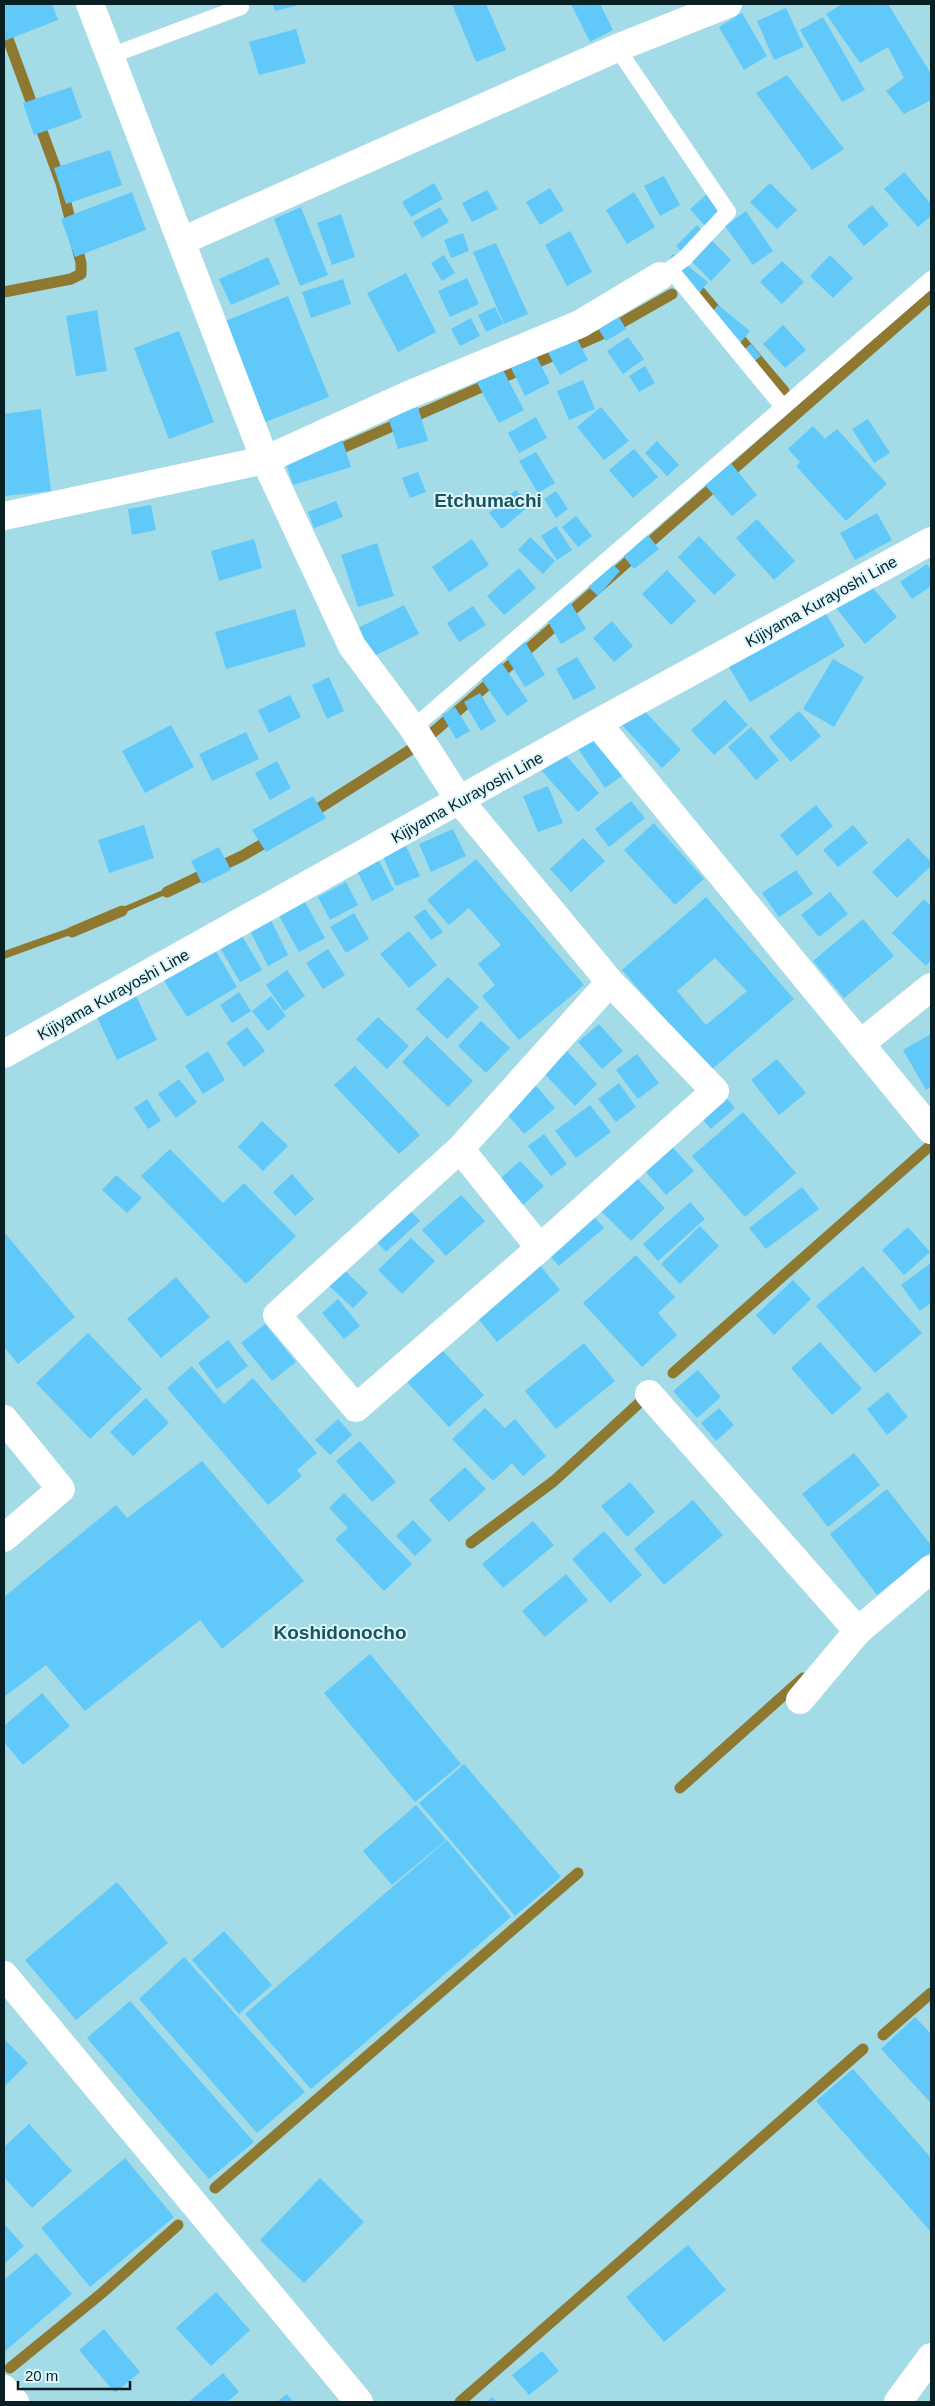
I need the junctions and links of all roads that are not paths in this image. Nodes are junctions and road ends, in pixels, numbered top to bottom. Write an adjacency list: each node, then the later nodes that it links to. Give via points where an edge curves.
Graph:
1 (90, 4): 5 (main road)
2 (728, 4): 4 (main road)
3 (241, 7): 5 (lane)
4 (616, 48): 6 (main road); 7 (lane, via 728,212 684,259)
5 (110, 56): 6 (main road)
6 (182, 241): 10 (main road)
7 (665, 273): 9 (lane); 10 (main road, via 580,324 406,396)
8 (931, 278): 9 (lane)
9 (784, 407): 14 (lane)
10 (265, 460): 11 (main road); 14 (main road, via 352,646)
11 (4, 516)
12 (931, 541): 13 (main road, Kijiyama Kurayoshi Line)
13 (597, 723): 15 (main road, Kijiyama Kurayoshi Line); 18 (main road)
14 (413, 728): 15 (main road)
15 (460, 801): 16 (main road); 19 (main road, Kijiyama Kurayoshi Line)
16 (610, 982): 21 (main road); 22 (main road, via 715,1091)
17 (931, 987): 18 (main road)
18 (860, 1044): 20 (main road)
19 (4, 1054)
20 (931, 1130)
21 (460, 1149): 22 (main road); 22 (main road, via 277,1315 356,1408)
22 (540, 1248)
23 (649, 1394): 27 (main road)
24 (4, 1418): 25 (main road, via 61,1489)
25 (4, 1538)
26 (931, 1569): 27 (main road)
27 (858, 1631): 28 (main road)
28 (800, 1700)
29 (4, 1975): 33 (main road)
30 (931, 2356): 34 (main road)
31 (4, 2389): 32 (main road)
32 (15, 2402)
33 (359, 2402)
34 (898, 2402)

